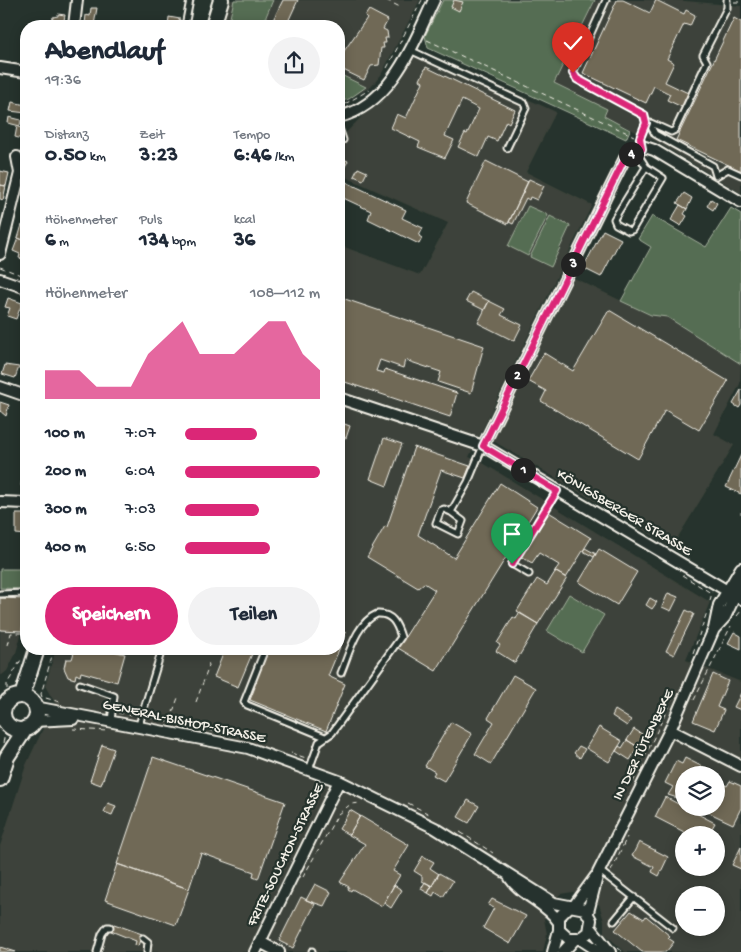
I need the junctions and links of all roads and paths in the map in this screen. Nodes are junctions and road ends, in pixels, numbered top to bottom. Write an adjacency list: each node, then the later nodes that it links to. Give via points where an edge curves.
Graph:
1 (77, 0): 10 (street)
2 (190, 0): 11 (lane)
3 (221, 0): 12 (street)
4 (386, 0): 9 (path)
5 (422, 0): 17 (path)
6 (434, 0): 13 (street)
7 (606, 0): 21 (lane, via 573,69 574,77 644,115)
8 (727, 0): 21 (lane, via 727,8 703,55 707,62 675,130 671,132)
9 (402, 8)
10 (75, 20)
11 (186, 20)
12 (215, 20)
13 (417, 36): 14 (street); 22 (path)
14 (410, 50): 20 (street, via 373,100); 23 (lane, via 524,103 526,108)
15 (0, 68): 16 (street)
16 (20, 71)
17 (384, 74)
18 (373, 88): 19 (path)
19 (345, 104)
20 (345, 115)
21 (649, 123): 24 (lane, via 640,138); 28 (lane, via 655,134 713,166)
22 (636, 137)
23 (507, 148)
24 (639, 150): 26 (lane); 28 (street, via 654,150); 38 (street, via 625,158)
25 (17, 157): 30 (street, via 20,173)
26 (646, 167): 26 (lane, via 663,178 629,231 616,224 614,219)
27 (741, 175): 28 (lane, via 728,169)
28 (714, 180): 29 (street)
29 (741, 202)
30 (0, 254)
31 (0, 268): 32 (path)
32 (20, 275)
33 (0, 278): 34 (street)
34 (20, 286)
35 (0, 388): 36 (street)
36 (20, 394)
37 (345, 400): 38 (street, KÖNIGSBERGER STRASSE)
38 (483, 446): 39 (street, KÖNIGSBERGER STRASSE); 42 (lane)
39 (557, 491): 45 (lane, via 512,564); 47 (street, KÖNIGSBERGER STRASSE)
40 (0, 502): 41 (street)
41 (20, 502)
42 (451, 512): 42 (lane, via 441,510 436,523 458,534 464,524)
43 (741, 568): 50 (street)
44 (679, 573): 47 (path)
45 (529, 574)
46 (741, 583): 50 (street)
47 (713, 589): 50 (street, KÖNIGSBERGER STRASSE); 58 (path)
48 (20, 593): 49 (lane)
49 (0, 594)
50 (734, 595): 75 (street, IN DER TÜTENBEKE, via 725,617 714,629)
51 (20, 632): 52 (path, via 11,633)
52 (8, 645)
53 (35, 655): 65 (street)
54 (52, 655): 66 (path)
55 (160, 655): 74 (lane)
56 (263, 655): 76 (lane, via 244,702)
57 (23, 656): 62 (path)
58 (691, 658)
59 (208, 661): 67 (path, via 203,687)
60 (341, 673): 76 (lane, via 367,620 377,614 390,617 397,624 401,637 332,733)
61 (80, 684): 70 (lane, via 114,696)
62 (7, 688)
63 (676, 690): 82 (path)
64 (179, 695): 71 (path)
65 (22, 696): 66 (street); 68 (street)
66 (39, 702): 69 (street, GENERAL-BISHOP-STRASSE, via 46,710); 73 (street)
67 (196, 702)
68 (3, 705): 72 (street)
69 (92, 717): 70 (street, GENERAL-BISHOP-STRASSE); 73 (street, GENERAL-BISHOP-STRASSE)
70 (111, 721): 74 (street, GENERAL-BISHOP-STRASSE)
71 (170, 721)
72 (6, 723): 73 (street); 77 (street)
73 (30, 725): 77 (street)
74 (138, 725): 79 (street, GENERAL-BISHOP-STRASSE, via 248,748)
75 (670, 730): 78 (street); 84 (street, IN DER TÜTENBEKE)
76 (325, 737): 79 (lane)
77 (7, 758): 80 (street)
78 (741, 766)
79 (308, 770): 81 (street, GENERAL-BISHOP-STRASSE)
80 (0, 779)
81 (339, 781): 83 (street, GENERAL-BISHOP-STRASSE); 97 (street, FRITZ-SOUCHON-STRASSE)
82 (633, 782)
83 (367, 794): 85 (path, via 364,802 351,804 338,814); 86 (street, GENERAL-BISHOP-STRASSE, via 435,828)
84 (599, 872): 87 (lane); 88 (street, IN DER TÜTENBEKE); 89 (street, IN DER TÜTENBEKE)
85 (303, 877)
86 (510, 877): 88 (street, GENERAL-BISHOP-STRASSE, via 554,903); 92 (street, GENERAL-BISHOP-STRASSE, via 515,886 549,911)
87 (634, 897): 90 (lane); 94 (lane)
88 (571, 907): 89 (street, via 581,907); 92 (street, via 561,913)
89 (588, 912): 93 (street)
90 (614, 921)
91 (110, 926): 98 (lane, via 102,934)
92 (558, 926): 96 (street, via 565,937); 102 (street)
93 (591, 928): 96 (street, via 586,936); 105 (street)
94 (673, 928)
95 (143, 938): 99 (lane, via 148,942)
96 (577, 940): 103 (street); 104 (street)
97 (260, 942): 100 (street, FRITZ-SOUCHON-STRASSE); 101 (street, FRITZ-SOUCHON-STRASSE)
98 (97, 952)
99 (147, 952)
100 (255, 952)
101 (279, 952)
102 (554, 952)
103 (563, 952)
104 (600, 952)
105 (610, 952)

